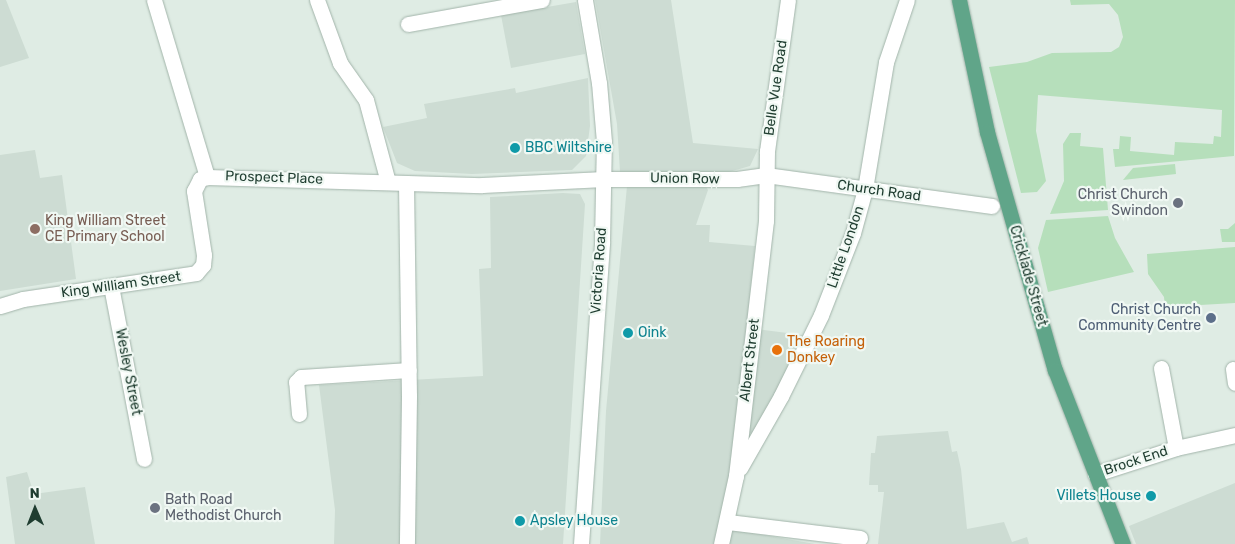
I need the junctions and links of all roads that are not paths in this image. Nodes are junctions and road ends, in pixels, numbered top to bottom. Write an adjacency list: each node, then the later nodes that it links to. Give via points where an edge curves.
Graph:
1 (154, 0): 10 (street, Prospect Place)
2 (317, 0): 12 (street, via 340,63 366,100)
3 (542, 0): 8 (street)
4 (585, 0): 11 (street, Victoria Road, via 603,116)
5 (788, 0): 9 (street, Belle Vue Road)
6 (907, 0): 14 (street, Little London, via 886,62)
7 (959, 0): 24 (main road, Cricklade Street, via 975,82 1002,188 1055,370)
8 (408, 24)
9 (766, 175): 11 (street, Union Row, via 737,179); 14 (street, Church Road); 25 (street, Albert Street, via 766,230)
10 (207, 177): 12 (street, Prospect Place); 16 (street, King William Street, via 200,179 194,191 204,255 200,270 193,274)
11 (604, 179): 13 (street, Prospect Place, via 490,185); 29 (street, Victoria Road)
12 (388, 182): 13 (street, Prospect Place)
13 (406, 183): 19 (street)
14 (865, 189): 15 (street, Church Road); 25 (street, Little London, via 853,233 821,315)
15 (992, 206)
16 (112, 286): 17 (street, King William Street, via 23,299); 23 (street, Wesley Street)
17 (0, 306)
18 (1161, 368): 22 (street, Brock End)
19 (409, 370): 20 (street, via 301,377 296,382); 28 (street)
20 (299, 414)
21 (1235, 436): 22 (street, Brock End)
22 (1176, 448): 24 (street, Brock End)
23 (144, 459)
24 (1095, 474): 31 (main road, Cricklade Street)
25 (736, 476): 26 (street, Albert Street)
26 (728, 522): 27 (street); 30 (street, Albert Street)
27 (860, 538)
28 (407, 544)
29 (580, 544)
30 (721, 544)
31 (1123, 544)

